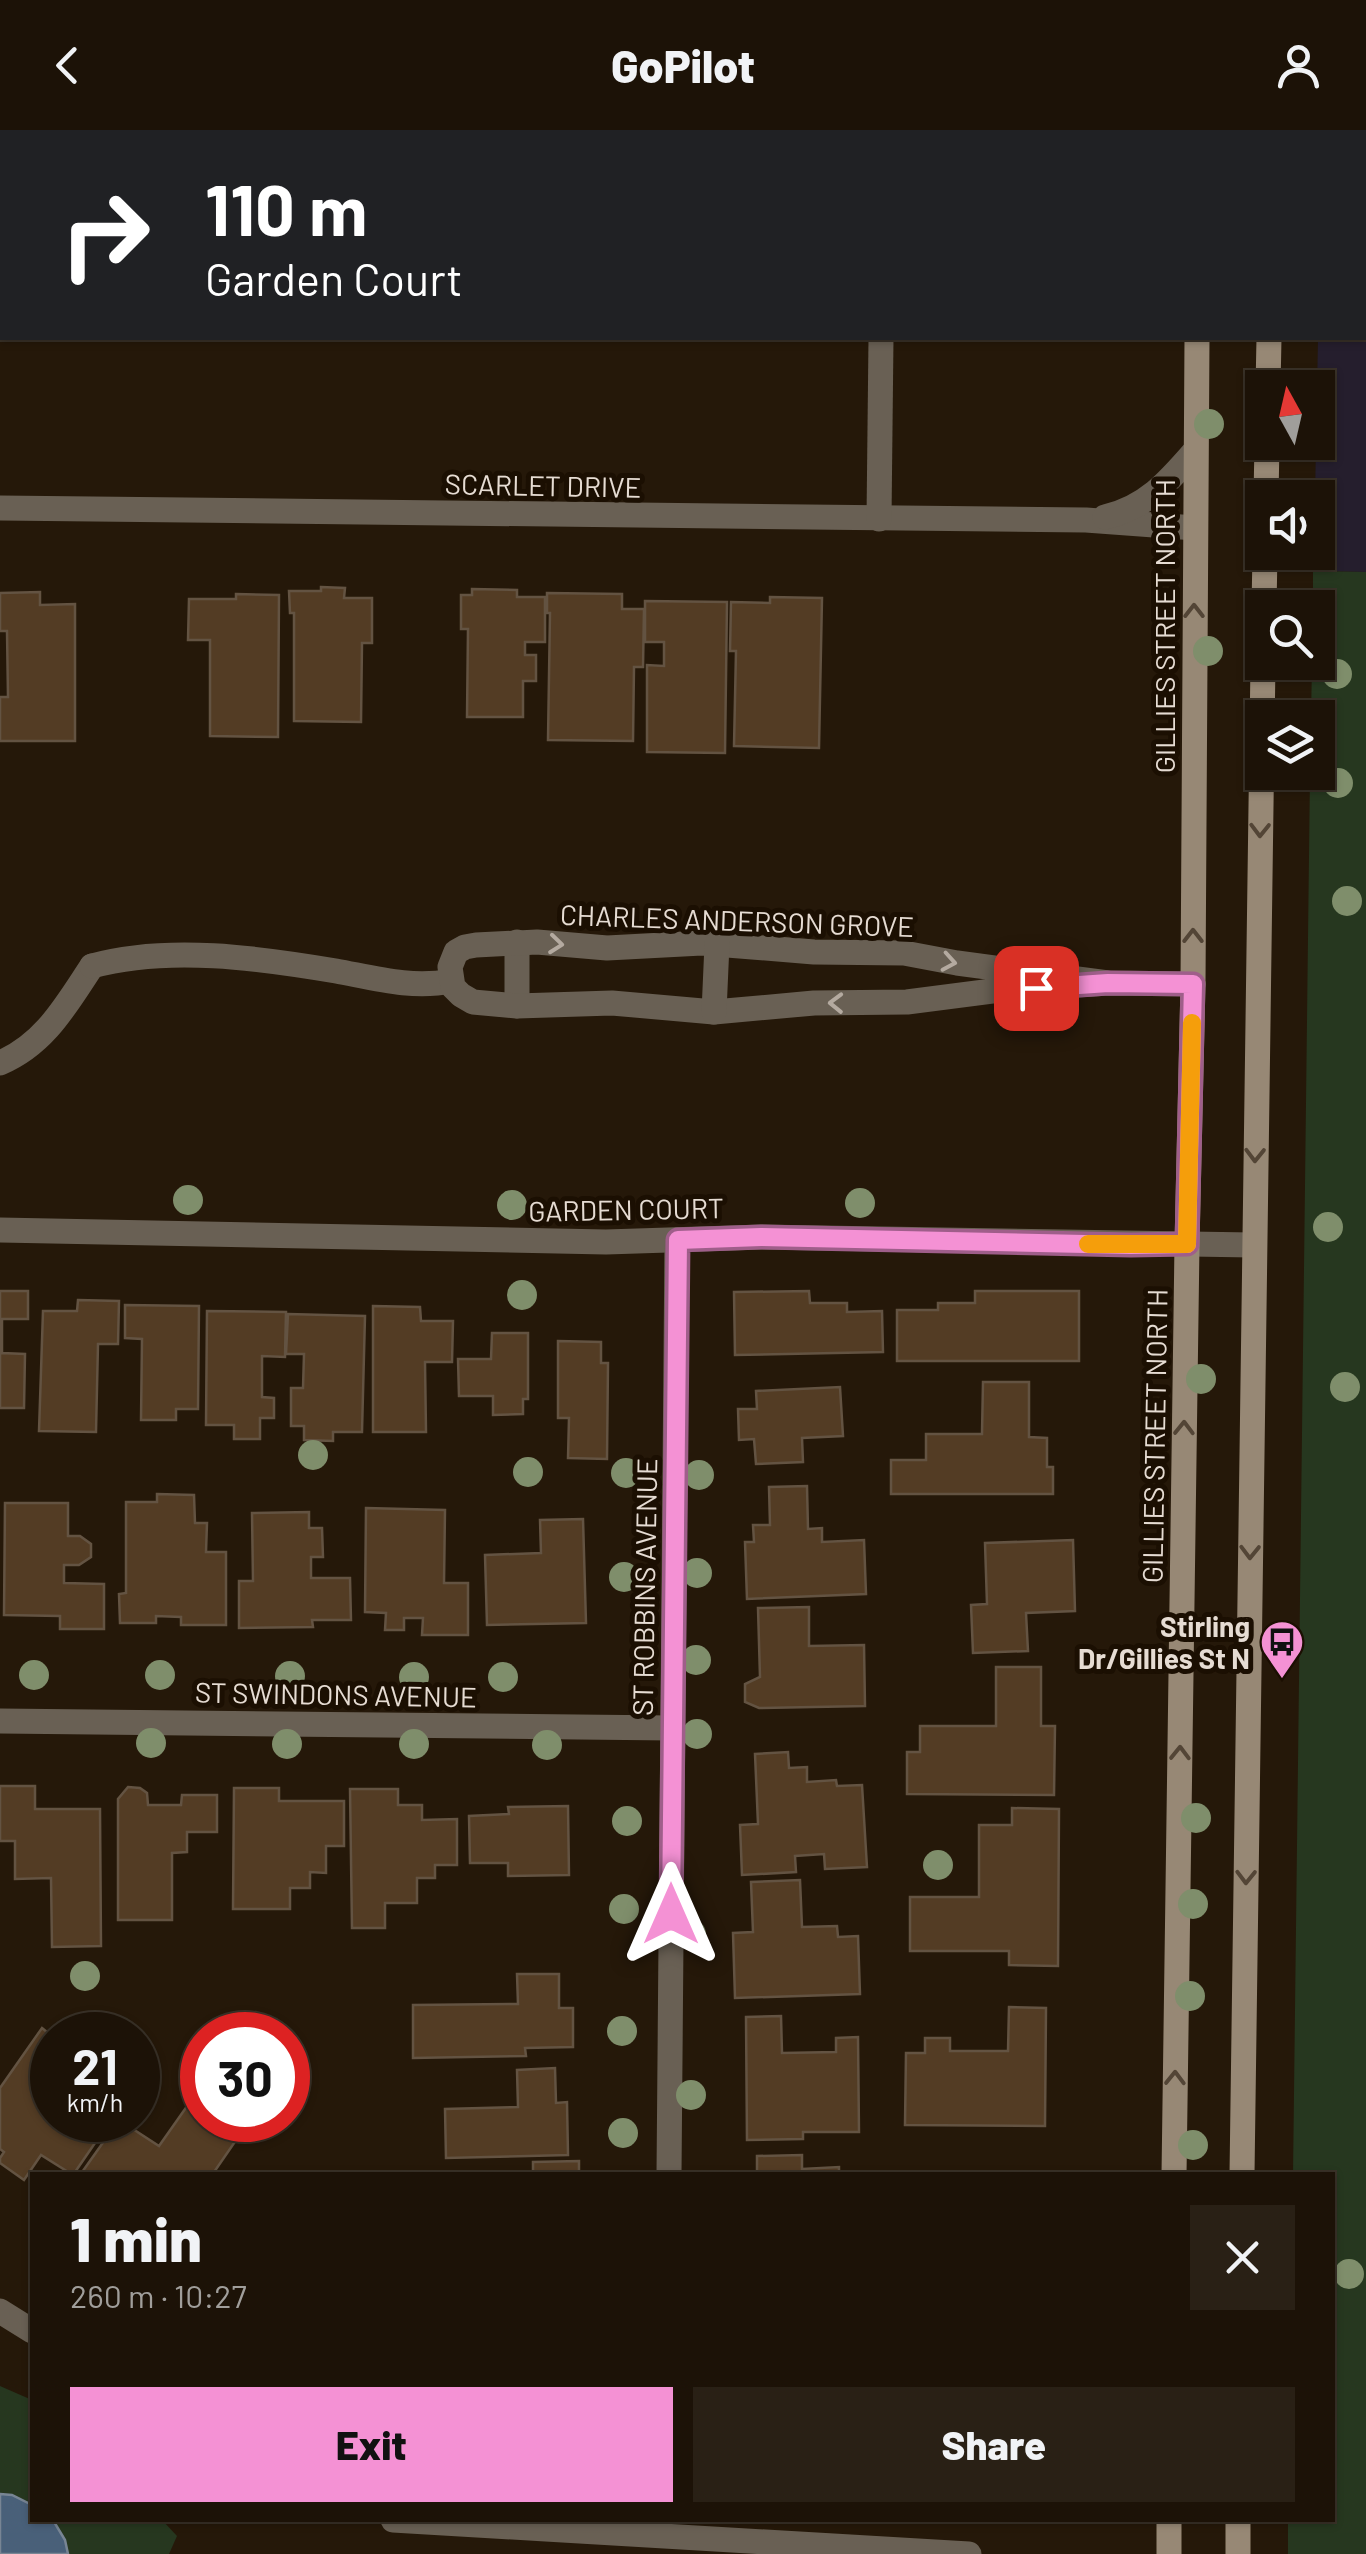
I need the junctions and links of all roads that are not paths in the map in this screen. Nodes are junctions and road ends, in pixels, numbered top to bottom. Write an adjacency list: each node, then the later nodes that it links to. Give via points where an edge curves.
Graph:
1 (880, 340): 7 (street)
2 (1196, 340): 5 (main road, GILLIES STREET NORTH)
3 (1269, 340): 4 (main road)
4 (1268, 370)
5 (1195, 451): 8 (street, SCARLET DRIVE, via 1146,501); 9 (main road, GILLIES STREET NORTH)
6 (0, 508): 7 (street, SCARLET DRIVE)
7 (879, 519): 8 (street, SCARLET DRIVE)
8 (1086, 520): 9 (street, SCARLET DRIVE)
9 (1195, 528): 15 (main road, GILLIES STREET NORTH, one-way to 9)
10 (1263, 680): 22 (main road, one-way to 22)
11 (517, 942): 12 (street, CHARLES ANDERSON GROVE, one-way to 12, via 607,948); 13 (street, CHARLES ANDERSON GROVE, via 460,949 450,961); 16 (street)
12 (717, 944): 14 (street, CHARLES ANDERSON GROVE, one-way to 14, via 904,953); 17 (street)
13 (450, 982): 16 (street, CHARLES ANDERSON GROVE, via 473,1002); 18 (street, CHARLES ANDERSON GROVE, via 418,984 184,955 112,960 92,966 32,1046)
14 (1108, 983): 15 (street, CHARLES ANDERSON GROVE); 17 (street, CHARLES ANDERSON GROVE, one-way to 17)
15 (1193, 984): 21 (main road, GILLIES STREET NORTH)
16 (517, 1006): 17 (street, CHARLES ANDERSON GROVE, via 612,1003)
17 (714, 1012)
18 (0, 1063)
19 (0, 1230): 20 (street, GARDEN COURT)
20 (678, 1240): 21 (street, GARDEN COURT); 24 (street, ST ROBBINS AVENUE)
21 (1187, 1244): 22 (street, GARDEN COURT); 26 (main road, GILLIES STREET NORTH, one-way to 21)
22 (1254, 1245): 27 (main road, one-way to 27)
23 (0, 1720): 24 (street, ST SWINDONS AVENUE)
24 (672, 1728): 25 (street, ST ROBBINS AVENUE)
25 (669, 2172)
26 (1174, 2172)
27 (1242, 2172)
28 (0, 2311): 29 (street)
29 (30, 2329)
30 (461, 2522): 33 (street)
31 (1169, 2522): 35 (main road)
32 (1238, 2522): 36 (main road)
33 (666, 2528): 34 (street)
34 (969, 2554)
35 (1169, 2554)
36 (1238, 2554)

